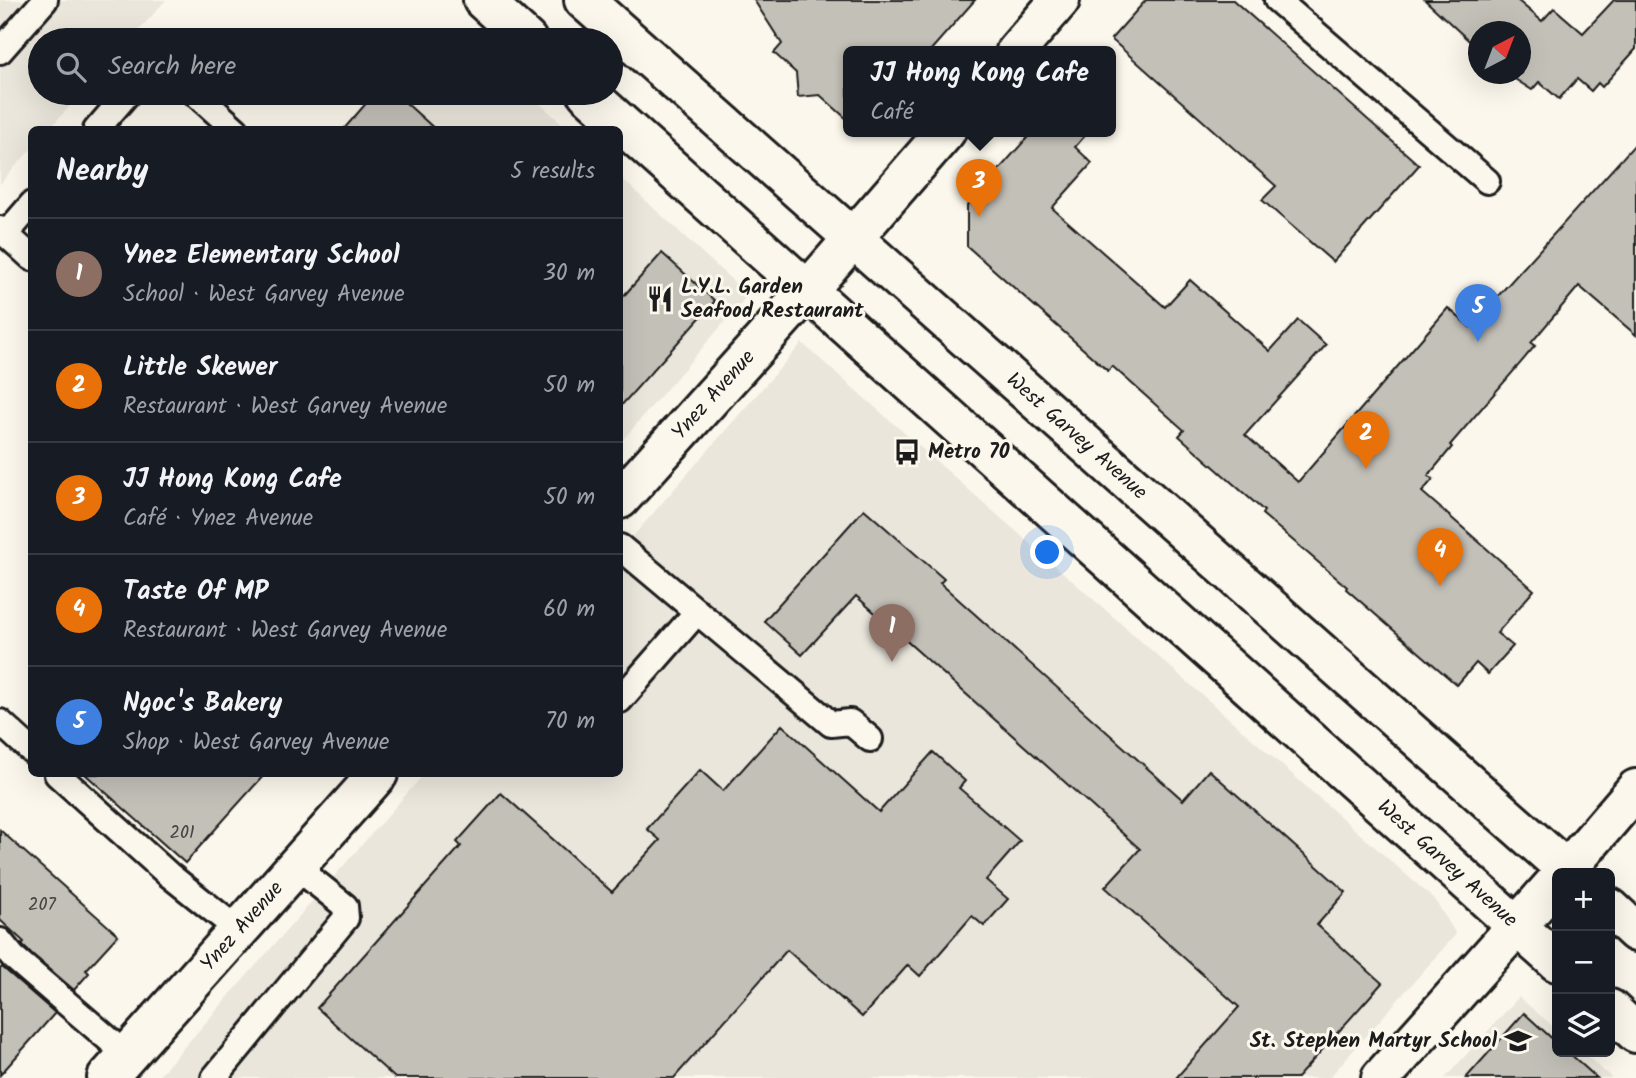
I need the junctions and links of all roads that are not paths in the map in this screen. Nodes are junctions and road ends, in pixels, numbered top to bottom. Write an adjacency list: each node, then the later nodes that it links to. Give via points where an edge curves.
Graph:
1 (45, 0): 10 (lane)
2 (482, 0): 6 (main road)
3 (584, 0): 7 (main road, West Garvey Avenue)
4 (1060, 0): 9 (main road)
5 (1277, 0): 17 (lane)
6 (514, 28)
7 (616, 28)
8 (623, 35): 20 (main road, West Garvey Avenue)
9 (1020, 46)
10 (0, 51)
11 (118, 105): 14 (lane)
12 (208, 105): 15 (lane)
13 (601, 105): 22 (main road, West Garvey Avenue)
14 (99, 126)
15 (232, 126)
16 (941, 137): 20 (main road, Ynez Avenue)
17 (1487, 181)
18 (28, 208): 19 (lane)
19 (3, 232): 21 (lane)
20 (852, 238): 22 (main road, Ynez Avenue); 34 (main road, West Garvey Avenue)
21 (28, 254)
22 (809, 289): 23 (main road, Ynez Avenue); 38 (main road, West Garvey Avenue)
23 (623, 496)
24 (623, 550): 25 (lane)
25 (696, 612): 26 (lane); 28 (lane, via 831,724 850,722)
26 (623, 696)
27 (0, 722): 29 (lane)
28 (870, 739)
29 (28, 747)
30 (60, 777): 39 (lane, via 168,874)
31 (375, 777): 33 (main road, Ynez Avenue)
32 (1636, 789): 35 (main road)
33 (295, 866): 39 (main road, Ynez Avenue); 46 (lane, via 345,906 346,918)
34 (1557, 868)
35 (1569, 868)
36 (1552, 887): 38 (main road)
37 (1615, 913): 40 (main road)
38 (1517, 926): 42 (main road, West Garvey Avenue); 47 (main road)
39 (238, 929): 45 (main road, Ynez Avenue)
40 (1636, 932)
41 (0, 941): 45 (lane)
42 (1552, 958)
43 (1615, 1014): 44 (main road)
44 (1636, 1033)
45 (117, 1066)
46 (214, 1078)
47 (1381, 1078)

